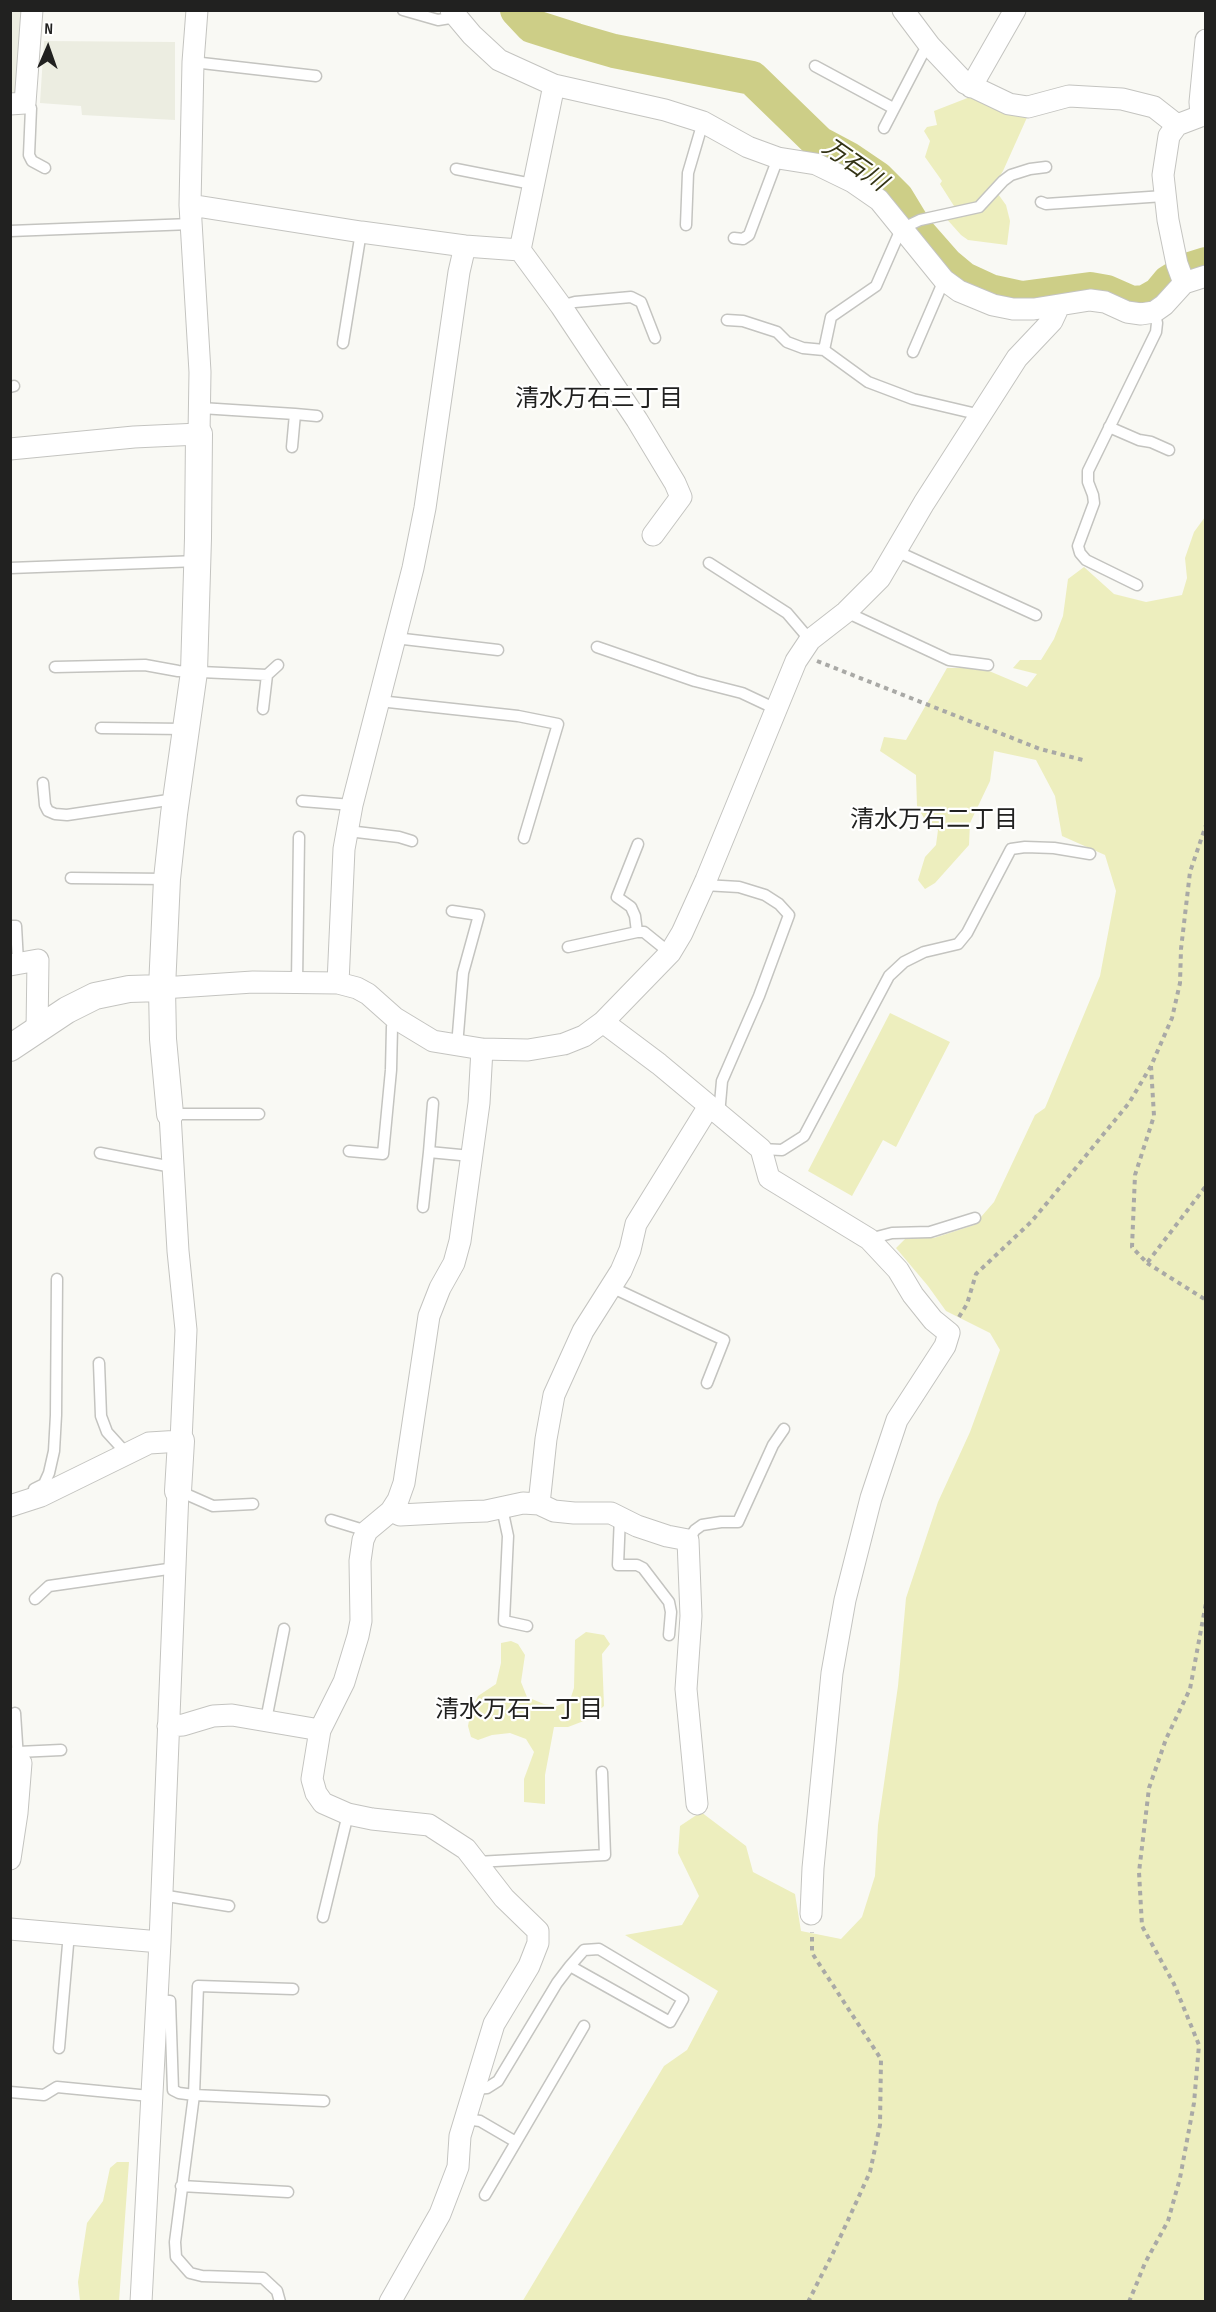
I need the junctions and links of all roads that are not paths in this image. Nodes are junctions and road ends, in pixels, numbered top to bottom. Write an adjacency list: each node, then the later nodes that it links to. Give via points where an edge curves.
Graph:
1 (32, 10): 14 (street)
2 (197, 10): 9 (street)
3 (403, 10): 6 (lane, via 438,20)
4 (903, 10): 8 (street)
5 (1015, 10): 13 (street)
6 (454, 14): 12 (street, via 499,60)
7 (1206, 40): 16 (street, via 1200,102)
8 (930, 46): 13 (street); 15 (lane)
9 (193, 62): 11 (lane); 27 (street)
10 (814, 66): 15 (lane)
11 (316, 76)
12 (554, 85): 17 (street); 24 (street)
13 (972, 87): 18 (street, via 1009,104 1028,107 1069,96 1122,99 1154,107)
14 (18, 103): 22 (lane, via 31,108 29,155)
15 (893, 108): 19 (lane)
16 (1203, 115): 18 (street)
17 (703, 122): 20 (street, via 748,147); 28 (lane, via 688,174)
18 (1177, 125): 25 (street, via 1169,136)
19 (884, 128)
20 (778, 158): 29 (street, via 816,164 853,182 879,200); 32 (lane, via 749,235)
21 (1046, 167): 29 (lane, via 1011,175 979,207 920,220)
22 (45, 168)
23 (456, 170): 24 (lane)
24 (532, 184): 34 (street)
25 (1164, 196): 26 (lane, via 1046,204); 35 (street)
26 (1041, 201)
27 (190, 214): 30 (lane); 31 (street); 46 (street)
28 (686, 225)
29 (904, 228): 37 (street); 44 (lane, via 876,286 831,317)
30 (10, 231)
31 (361, 232): 33 (street); 43 (lane)
32 (734, 238)
33 (465, 246): 34 (street); 63 (street, via 425,508)
34 (520, 249): 38 (street)
35 (1181, 275): 36 (street); 40 (street, via 1164,305)
36 (1206, 276)
37 (944, 280): 39 (street, via 958,291 993,305 1013,309); 45 (lane)
38 (561, 306): 42 (lane, via 631,297 641,302); 55 (street, via 637,420 681,497)
39 (1059, 306): 40 (street, via 1090,300 1127,312); 48 (street, via 1052,321 1017,358)
40 (1154, 312): 50 (lane, via 1156,332)
41 (727, 320): 44 (lane, via 777,332 787,342 803,348)
42 (655, 338)
43 (343, 343)
44 (824, 350): 48 (lane, via 868,382 913,399)
45 (913, 352)
46 (201, 408): 47 (lane); 51 (street)
47 (295, 414): 49 (lane); 52 (lane)
48 (981, 415): 56 (street)
49 (317, 416)
50 (1108, 427): 54 (lane); 60 (lane, via 1088,471 1094,503 1078,546 1086,560)
51 (199, 435): 53 (street); 57 (street)
52 (292, 447)
53 (10, 449)
54 (1169, 450)
55 (653, 535)
56 (896, 551): 61 (street, via 880,578); 62 (lane)
57 (198, 561): 59 (lane); 70 (street)
58 (710, 563): 65 (lane, via 787,613)
59 (10, 568)
60 (1137, 585)
61 (846, 612): 65 (street); 68 (lane, via 949,660)
62 (1036, 615)
63 (396, 638): 66 (lane); 72 (street)
64 (597, 647): 74 (lane, via 742,693)
65 (805, 647): 74 (street)
66 (498, 651)
67 (279, 665): 71 (lane)
68 (988, 665)
69 (54, 667): 70 (lane, via 146,665)
70 (194, 672): 71 (lane); 76 (street)
71 (267, 675): 73 (lane)
72 (379, 701): 80 (street); 83 (lane, via 558,723)
73 (263, 709)
74 (776, 709): 89 (street)
75 (101, 728): 76 (lane)
76 (185, 729): 78 (street)
77 (43, 783): 78 (lane, via 45,805 55,814)
78 (175, 799): 88 (street)
79 (302, 801): 80 (lane)
80 (352, 805): 81 (street)
81 (348, 831): 84 (lane); 97 (street)
82 (299, 837): 96 (lane)
83 (524, 838)
84 (412, 842)
85 (638, 844): 92 (lane, via 617,897 631,908)
86 (1090, 854): 109 (lane, via 1054,848 1011,849 958,944 924,952 904,962 889,976 804,1136 782,1150)
87 (71, 878): 88 (lane)
88 (167, 879): 98 (street)
89 (704, 885): 94 (street); 106 (lane, via 739,887 765,895 789,915 722,1081)
90 (452, 911): 102 (lane, via 479,915 463,973)
91 (10, 926): 95 (lane, via 16,926)
92 (637, 932): 93 (lane); 94 (lane, via 644,932)
93 (568, 947)
94 (670, 953): 100 (street)
95 (14, 964): 101 (street, via 38,960)
96 (297, 982): 97 (street); 98 (street)
97 (338, 983): 99 (street, via 357,988)
98 (162, 988): 101 (street, via 95,996); 107 (street)
99 (396, 1018): 102 (street, via 433,1041); 110 (lane, via 392,1027 383,1154)
100 (603, 1022): 104 (street, via 564,1044 528,1050); 106 (street)
101 (37, 1030): 103 (street)
102 (457, 1046): 104 (street)
103 (10, 1048)
104 (482, 1048): 113 (street)
105 (433, 1103): 111 (lane)
106 (714, 1111): 109 (street); 119 (street, via 636,1224 630,1250)
107 (170, 1114): 108 (lane); 114 (street)
108 (259, 1114)
109 (761, 1149): 117 (street, via 769,1178)
110 (349, 1151)
111 (429, 1152): 113 (lane); 115 (lane)
112 (99, 1154): 114 (lane)
113 (471, 1156): 130 (street, via 460,1241 429,1316 404,1483)
114 (172, 1167): 123 (street, via 186,1330)
115 (423, 1207)
116 (975, 1218): 117 (lane, via 930,1232 892,1233)
117 (869, 1239): 154 (street, via 898,1270 933,1320 949,1333 945,1346 897,1420 871,1498 845,1600 832,1673)
118 (57, 1280): 128 (lane, via 56,1415 51,1462 44,1484 12,1499)
119 (611, 1287): 121 (lane, via 724,1340); 127 (street, via 583,1331 554,1395)
120 (99, 1362): 124 (lane, via 101,1416 107,1432)
121 (706, 1383)
122 (784, 1429): 134 (lane, via 738,1522 702,1526)
123 (181, 1441): 124 (street, via 149,1443); 125 (street)
124 (127, 1454): 128 (street, via 41,1496)
125 (178, 1491): 126 (lane, via 213,1506); 135 (street)
126 (253, 1504)
127 (539, 1504): 129 (street); 131 (street, via 564,1512 598,1511)
128 (10, 1505)
129 (502, 1508): 130 (street, via 400,1515); 137 (lane, via 508,1536 504,1620)
130 (391, 1511): 133 (street)
131 (620, 1516): 134 (street, via 637,1526); 139 (lane, via 618,1565 637,1564 643,1568 669,1602)
132 (330, 1520): 133 (lane)
133 (368, 1531): 143 (street, via 360,1561 358,1636 344,1682)
134 (688, 1540): 147 (street, via 691,1616 686,1689)
135 (175, 1568): 136 (lane, via 49,1586); 142 (street)
136 (35, 1599)
137 (527, 1626)
138 (284, 1629): 141 (lane)
139 (669, 1635)
140 (15, 1713): 145 (lane)
141 (266, 1720): 142 (street, via 213,1716); 143 (street)
142 (168, 1726): 152 (street)
143 (320, 1730): 149 (street, via 312,1779 316,1793 323,1803)
144 (61, 1750): 145 (lane)
145 (15, 1756): 148 (street, via 21,1763)
146 (602, 1772): 151 (lane, via 605,1855)
147 (697, 1804)
148 (14, 1813): 150 (street)
149 (348, 1814): 151 (street, via 429,1825 466,1849); 155 (lane)
150 (10, 1859)
151 (477, 1862): 164 (street, via 504,1898 538,1931 538,1943 494,2024)
152 (161, 1895): 153 (lane); 158 (street)
153 (229, 1906)
154 (811, 1914)
155 (323, 1917)
156 (10, 1929): 157 (street)
157 (69, 1933): 158 (street); 163 (lane)
158 (160, 1942): 161 (street)
159 (570, 1966): 159 (lane, via 584,1950 599,1949 683,1999 670,2022); 164 (lane, via 498,2081 487,2088)
160 (293, 1989): 166 (lane, via 198,1986)
161 (155, 2000): 166 (lane, via 170,2001 173,2090); 167 (street)
162 (584, 2026): 170 (lane)
163 (59, 2048)
164 (473, 2089): 169 (street)
165 (10, 2092): 167 (lane, via 44,2095 57,2087)
166 (194, 2095): 168 (lane); 171 (lane)
167 (150, 2096): 174 (street)
168 (324, 2101)
169 (466, 2119): 170 (lane, via 480,2121); 176 (street, via 460,2136 458,2167 440,2214)
170 (516, 2142): 173 (lane)
171 (181, 2186): 172 (lane); 175 (lane, via 176,2257 190,2273 202,2276 263,2278 277,2291)
172 (288, 2192)
173 (485, 2194)
174 (141, 2301)
175 (280, 2301)
176 (390, 2301)

